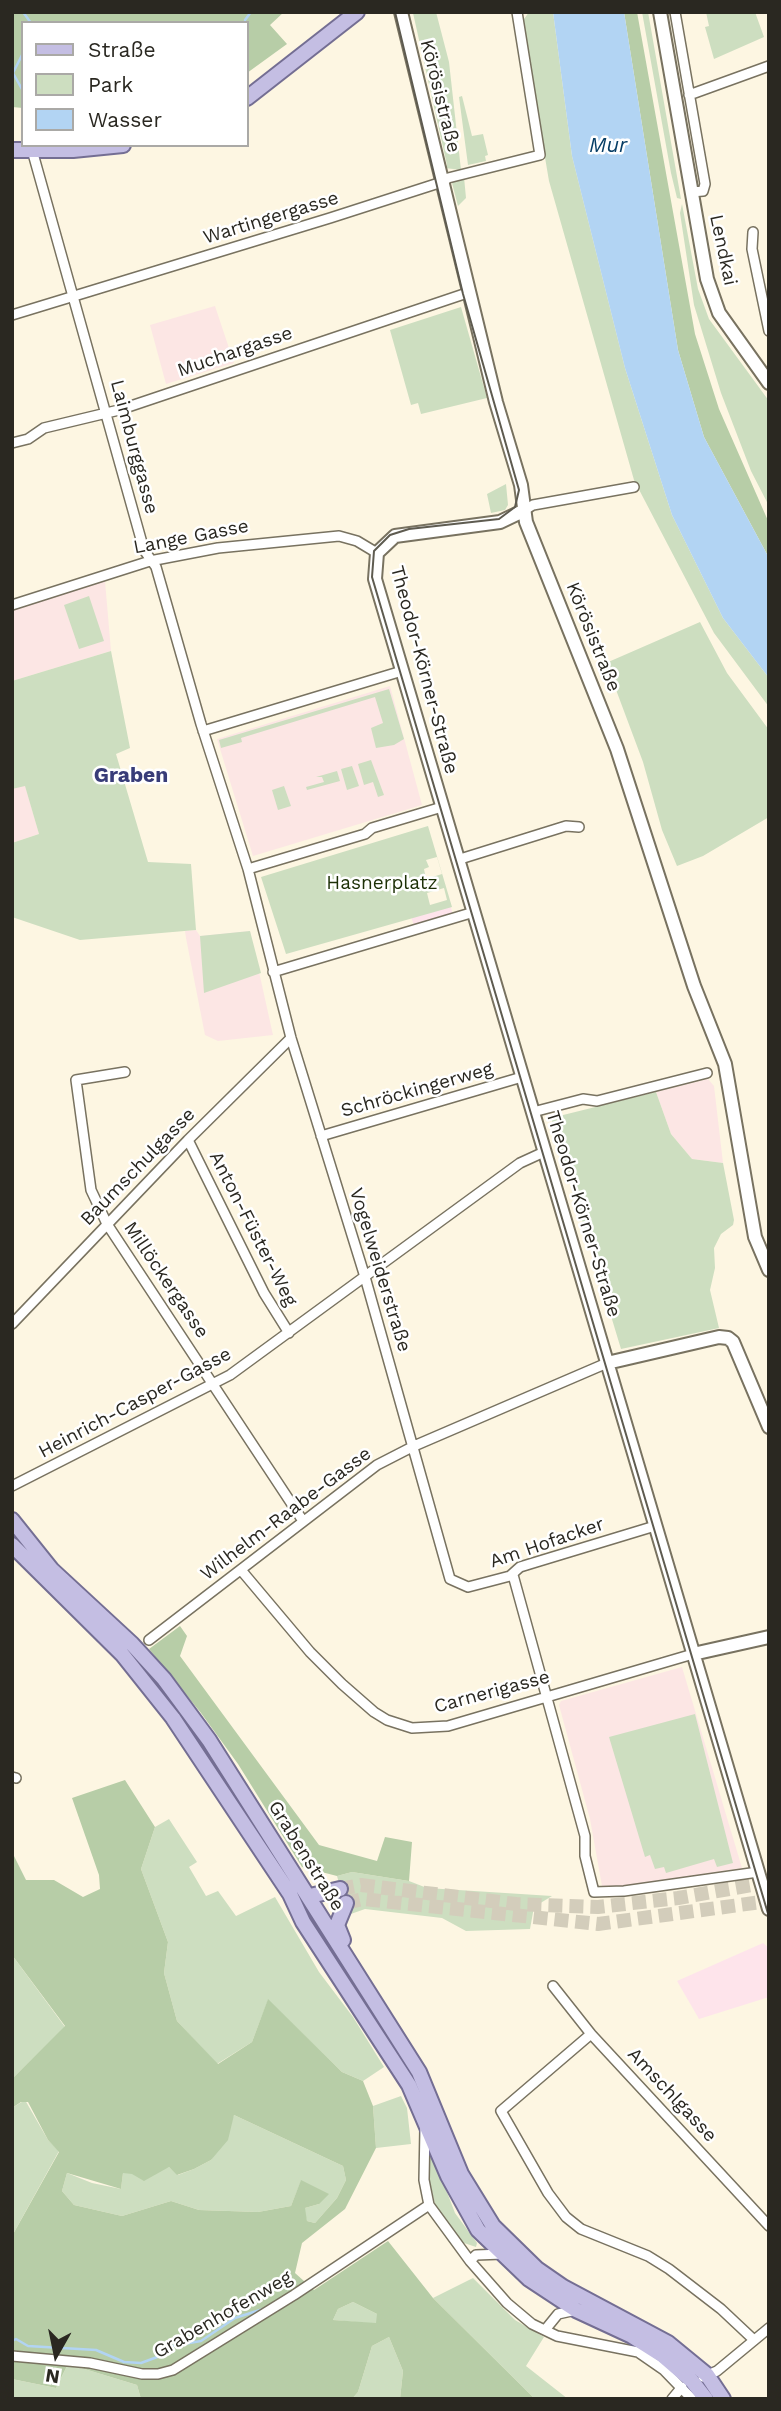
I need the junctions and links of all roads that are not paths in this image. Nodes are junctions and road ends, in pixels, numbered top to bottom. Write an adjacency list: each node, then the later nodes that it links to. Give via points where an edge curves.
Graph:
1 (357, 12): 8 (main road)
2 (401, 12): 12 (main road, Körösistraße)
3 (517, 12): 12 (street, Wartingergasse, via 540,155)
4 (660, 12): 13 (main road, Lendkai)
5 (675, 12): 7 (street, Lendkai)
6 (769, 66): 7 (street)
7 (689, 95): 13 (street, Lendkai, via 705,188)
8 (248, 97)
9 (87, 147): 11 (main road)
10 (12, 150): 11 (main road)
11 (32, 150): 16 (street, Laimburggasse)
12 (442, 182): 15 (main road, Körösistraße); 16 (street, Wartingergasse)
13 (691, 192): 19 (main road, Lendkai, via 707,279 719,313)
14 (753, 232): 18 (street, Lendkai, via 752,249)
15 (470, 292): 20 (street, Muchargasse); 23 (main road, Körösistraße, via 521,485)
16 (74, 295): 17 (street, Wartingergasse); 20 (street, Laimburggasse)
17 (12, 315)
18 (769, 331)
19 (769, 383)
20 (106, 413): 21 (street, Muchargasse, via 44,428); 25 (street, Laimburggasse)
21 (12, 443)
22 (634, 487): 23 (street, via 533,505)
23 (523, 511): 24 (main road, Theodor-Körner-Straße, via 500,522 395,536); 44 (main road, Körösistraße, via 617,750 694,986 725,1064 755,1237)
24 (377, 553): 25 (street, Lange Gasse, via 339,536 218,548); 27 (main road, Theodor-Körner-Straße, via 375,579)
25 (150, 561): 26 (street, Lange Gasse); 28 (street, Laimburggasse, via 156,567)
26 (12, 605)
27 (402, 671): 28 (street); 29 (main road, Theodor-Körner-Straße)
28 (203, 732): 32 (street, Laimburggasse)
29 (442, 807): 31 (main road, Theodor-Körner-Straße); 32 (street)
30 (579, 827): 31 (street, via 566,826)
31 (457, 860): 33 (main road, Theodor-Körner-Straße)
32 (248, 869): 34 (street)
33 (474, 912): 34 (street); 38 (main road, Theodor-Körner-Straße)
34 (273, 972): 35 (street, Vogelweiderstraße)
35 (291, 1038): 40 (street, Vogelweiderstraße); 41 (street, Baumschulgasse)
36 (125, 1072): 43 (street, Millöckergasse, via 76,1080 92,1191)
37 (707, 1073): 39 (street)
38 (522, 1077): 39 (main road, Theodor-Körner-Straße); 40 (street, Schröckingerweg)
39 (533, 1112): 42 (main road, Theodor-Körner-Straße)
40 (321, 1136): 45 (street, Vogelweiderstraße)
41 (188, 1140): 43 (street, Baumschulgasse); 47 (street, Anton-Füster-Weg, via 264,1293)
42 (544, 1152): 45 (street, Heinrich-Casper-Gasse, via 520,1163); 48 (main road, Theodor-Körner-Straße)
43 (107, 1224): 46 (street, Baumschulgasse); 49 (street, Millöckergasse)
44 (769, 1270)
45 (365, 1277): 47 (street, Heinrich-Casper-Gasse); 51 (street, Vogelweiderstraße)
46 (12, 1324)
47 (289, 1333): 49 (street, Heinrich-Casper-Gasse)
48 (607, 1363): 50 (main road, via 728,1338); 51 (street, Wilhelm-Raabe-Gasse); 55 (main road, Theodor-Körner-Straße)
49 (215, 1384): 52 (street, Heinrich-Casper-Gasse); 54 (street, Millöckergasse)
50 (769, 1427)
51 (414, 1446): 54 (street, Wilhelm-Raabe-Gasse, via 377,1465); 59 (street, Vogelweiderstraße)
52 (12, 1486)
53 (12, 1520): 67 (main road, Grabenstraße, via 52,1570 132,1644 177,1696)
54 (303, 1521): 57 (street, Wilhelm-Raabe-Gasse)
55 (655, 1526): 58 (street, Am Hofacker, via 520,1567); 62 (main road, Theodor-Körner-Straße)
56 (15, 1553): 66 (main road, Grabenstraße, via 122,1654 153,1690)
57 (241, 1570): 61 (street, Wilhelm-Raabe-Gasse); 63 (street, Carnerigasse, via 315,1657 387,1720 412,1728 436,1728)
58 (513, 1575): 59 (street, Am Hofacker, via 468,1587); 63 (street)
59 (450, 1579)
60 (769, 1637): 62 (main road, Carnerigasse)
61 (149, 1640)
62 (694, 1654): 63 (street, Carnerigasse); 64 (main road, Theodor-Körner-Straße)
63 (547, 1698): 64 (street, via 585,1836 594,1892)
64 (758, 1872): 68 (main road, Theodor-Körner-Straße)
65 (340, 1889): 67 (main road)
66 (292, 1898): 67 (main road); 69 (main road, Grabenstraße)
67 (312, 1904): 69 (main road); 70 (main road, Grabenstraße); 70 (main road, via 346,1903 337,1925)
68 (769, 1909)
69 (303, 1922): 73 (main road, Grabenstraße, via 409,2084)
70 (350, 1959): 76 (main road, Grabenstraße, via 419,2073 461,2174)
71 (552, 1986): 72 (street, Amschlgasse)
72 (591, 2034): 75 (street, Amschlgasse); 81 (street, via 500,2111 566,2217 581,2229 669,2269)
73 (426, 2123): 74 (street, Grabenstraße, via 424,2180); 76 (main road, Grabenstraße, via 478,2230)
74 (429, 2205): 77 (street, Grabenstraße); 82 (street, Grabenhofenweg, via 173,2370 142,2374 90,2363)
75 (769, 2226)
76 (508, 2252): 77 (street, via 476,2255); 78 (main road, Grabenstraße, via 529,2279); 83 (main road, Grabenstraße, via 668,2343)
77 (470, 2261): 80 (street, Grabenstraße, via 518,2314)
78 (576, 2310): 80 (street, via 558,2314); 84 (main road, Grabenstraße, via 662,2355)
79 (769, 2328): 81 (street)
80 (545, 2330): 84 (street, Grabenstraße, via 572,2341 607,2343 638,2352)
81 (754, 2340): 83 (street)
82 (12, 2356)
83 (707, 2375): 84 (street); 88 (main road, Grabenstraße)
84 (687, 2384): 85 (street); 86 (street, Grabenstraße); 87 (main road, Grabenstraße)
85 (672, 2399)
86 (692, 2399)
87 (706, 2399)
88 (723, 2399)

